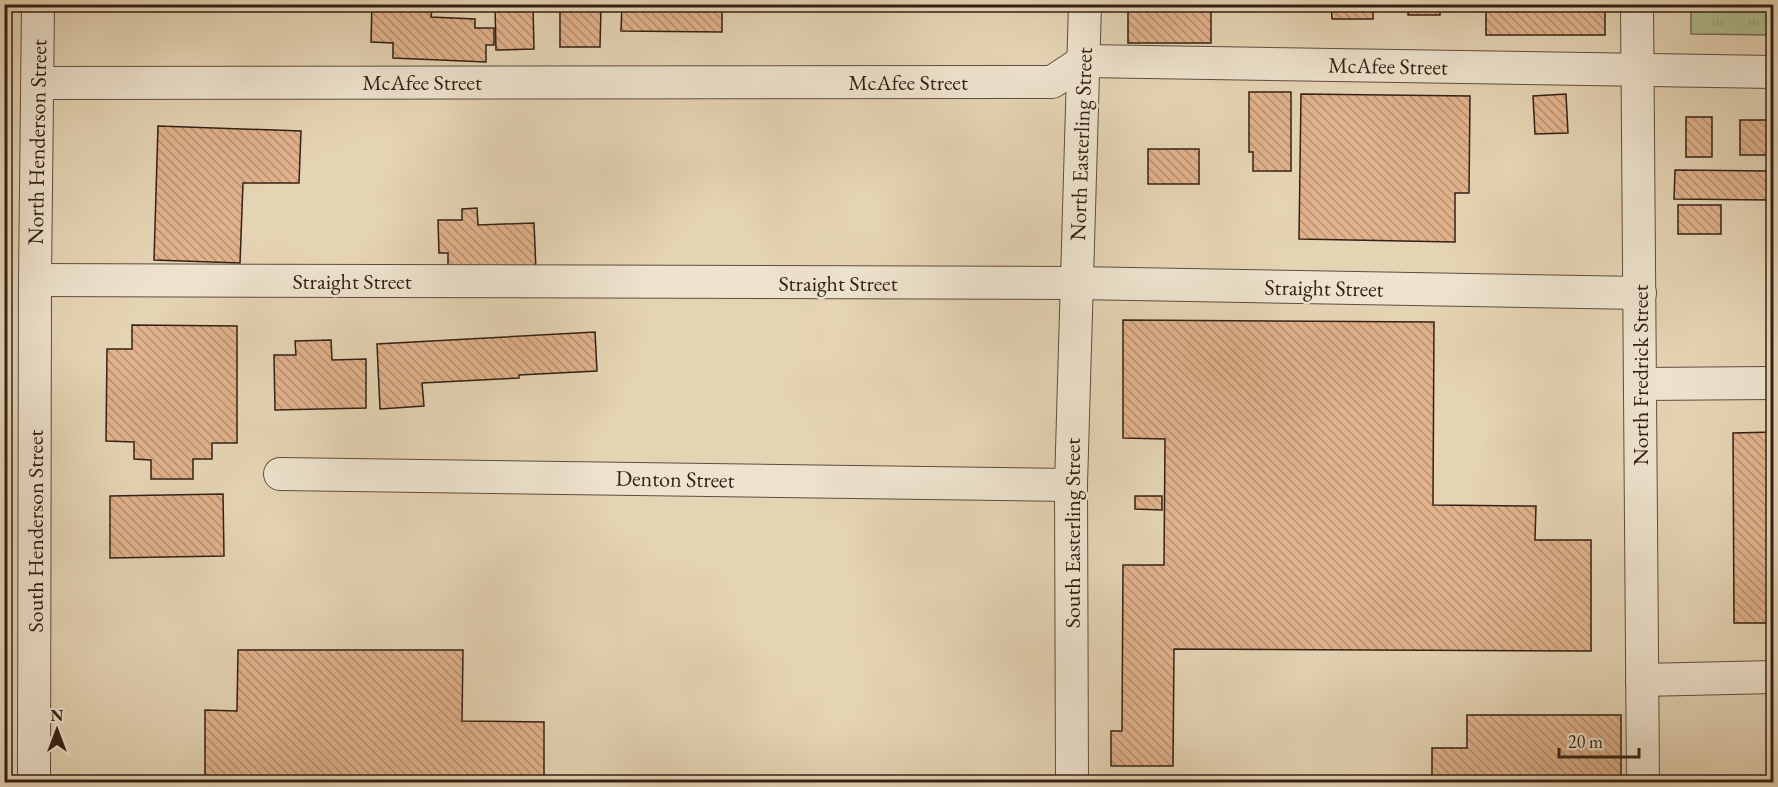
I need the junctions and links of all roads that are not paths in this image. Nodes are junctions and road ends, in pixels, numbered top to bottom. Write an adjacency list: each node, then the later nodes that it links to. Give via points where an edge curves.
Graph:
1 (38, 4): 7 (street, North Henderson Street)
2 (1085, 4): 4 (street, North Easterling Street)
3 (1636, 4): 5 (street, North Fredrick Street)
4 (1084, 62): 5 (street, McAfee Street); 7 (street, McAfee Street, via 1052,82); 9 (street, North Easterling Street)
5 (1637, 69): 6 (street, McAfee Street); 10 (street, North Fredrick Street)
6 (1773, 72)
7 (37, 83): 8 (street, North Henderson Street)
8 (35, 280): 9 (street, Straight Street); 17 (street, South Henderson Street)
9 (1076, 283): 10 (street, Straight Street); 14 (street, South Easterling Street)
10 (1640, 294): 12 (street, North Fredrick Street)
11 (1773, 383): 12 (street)
12 (1640, 384): 16 (street, North Fredrick Street)
13 (280, 474): 14 (street, Denton Street)
14 (1071, 485): 18 (street, South Easterling Street)
15 (1773, 677): 16 (street)
16 (1642, 680): 19 (street, North Fredrick Street)
17 (34, 783)
18 (1072, 783)
19 (1643, 783)

